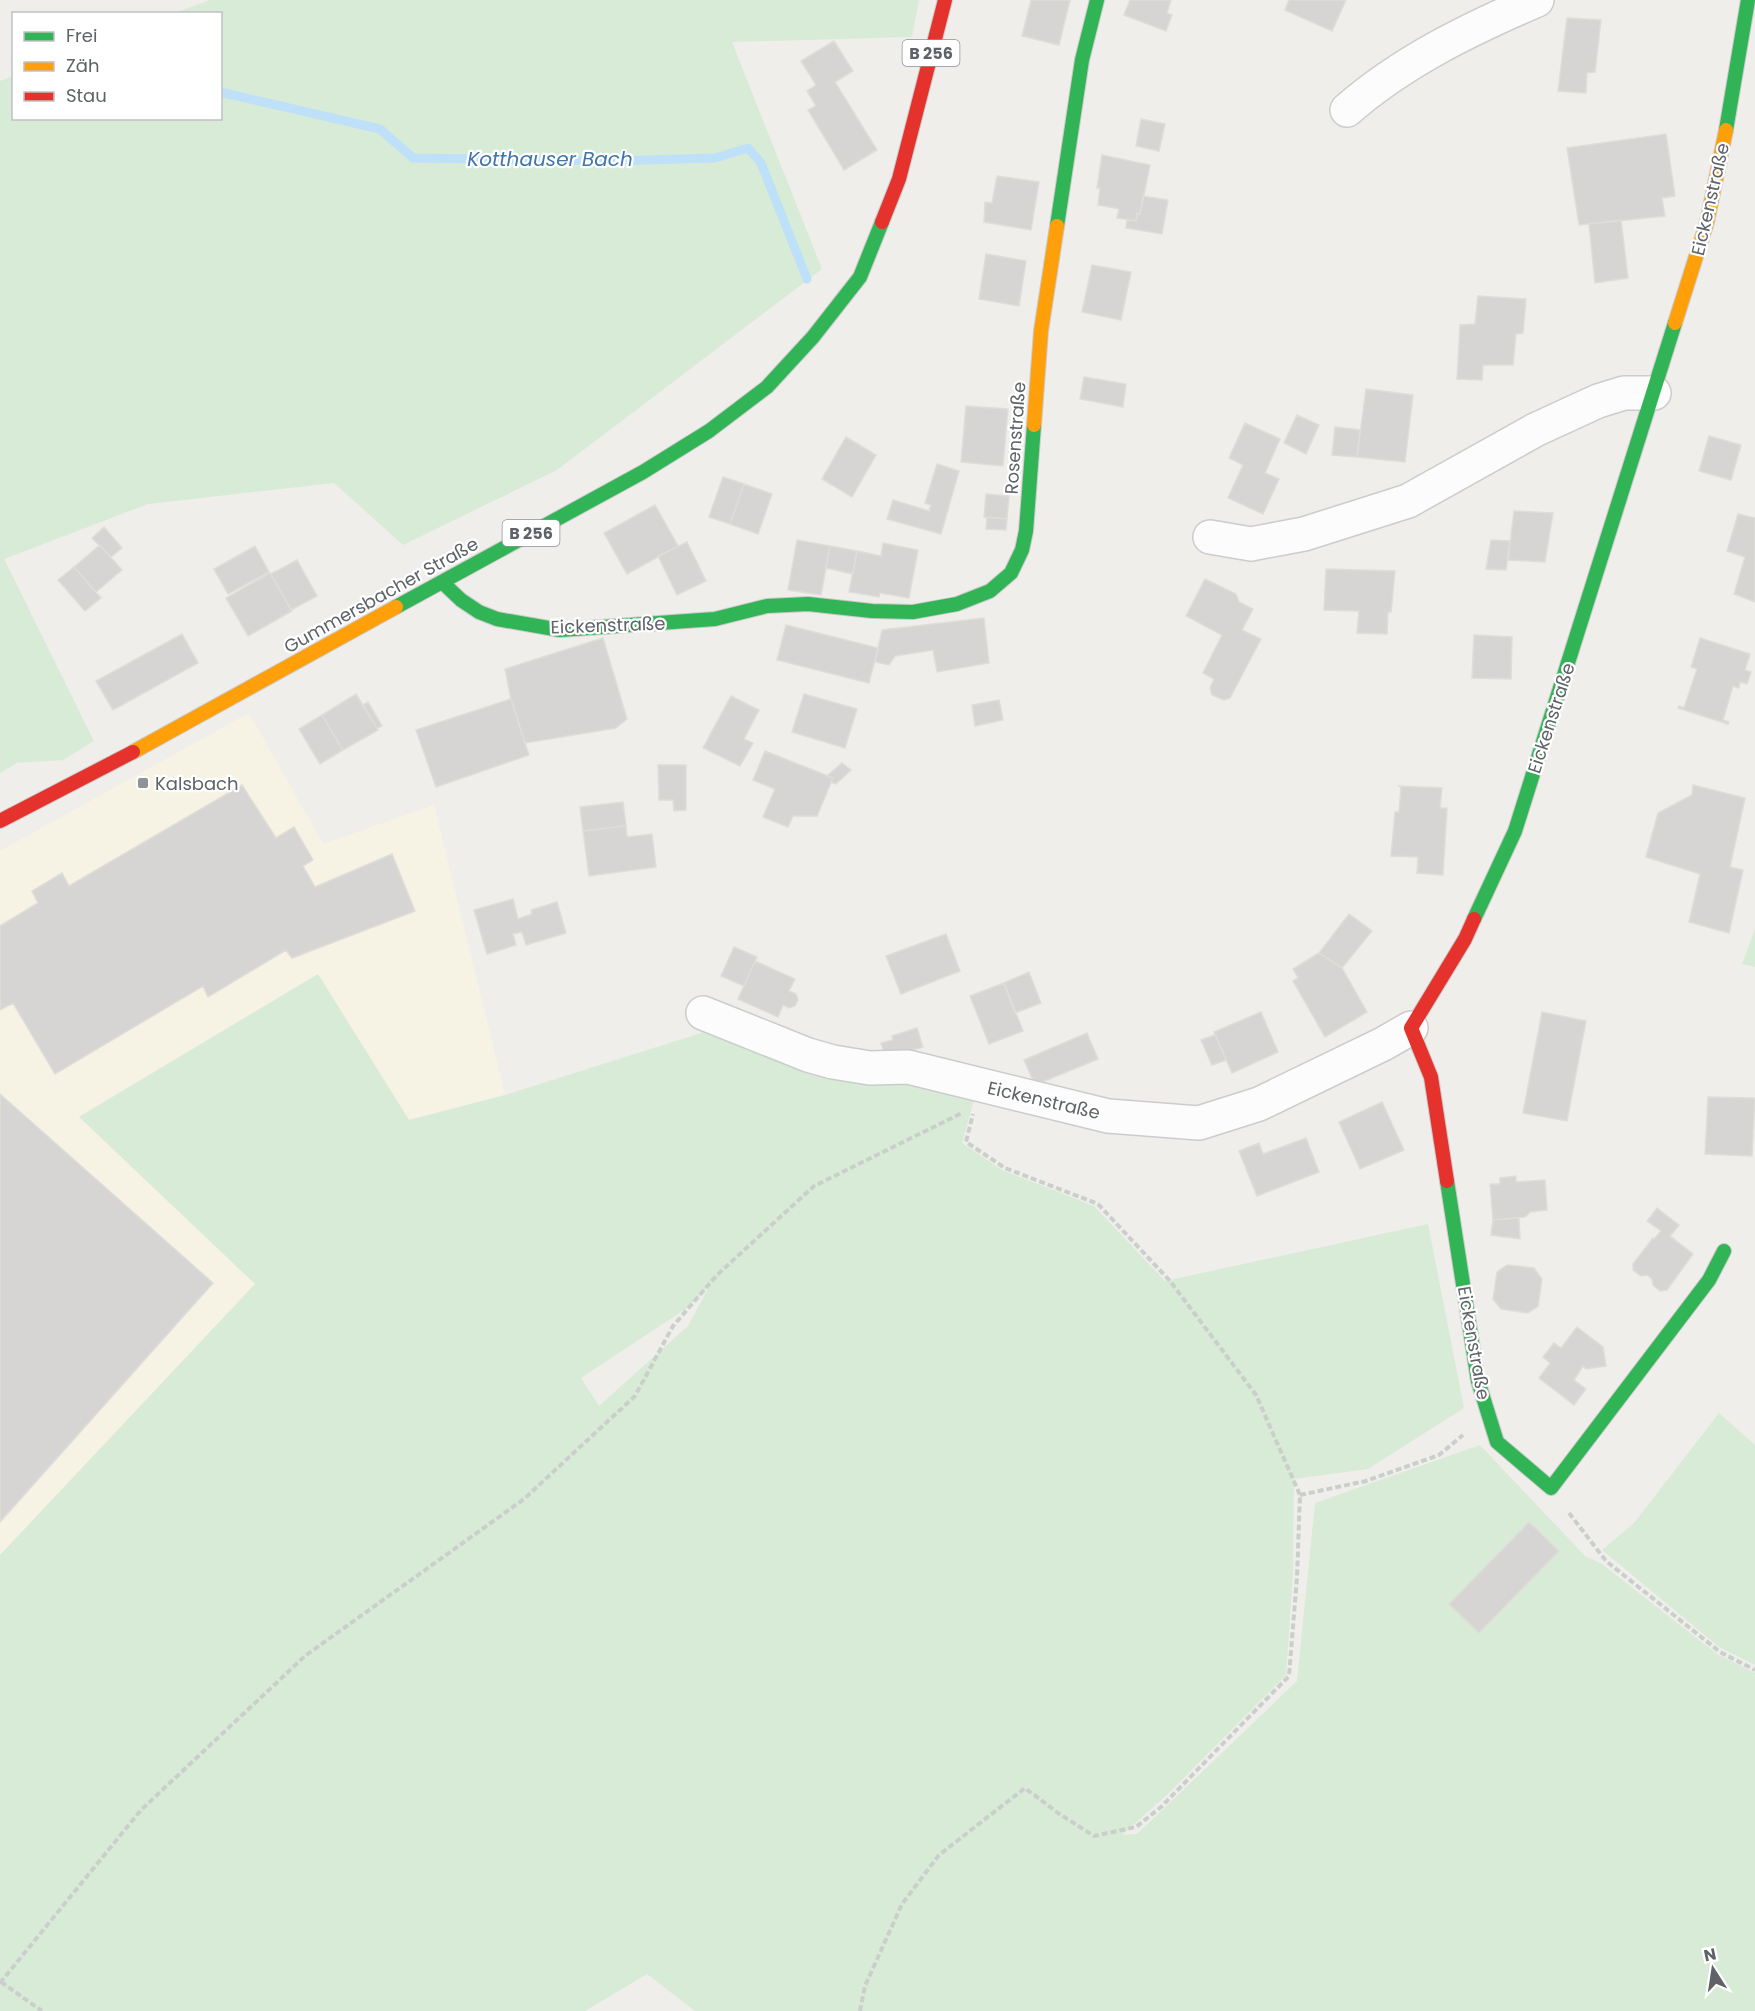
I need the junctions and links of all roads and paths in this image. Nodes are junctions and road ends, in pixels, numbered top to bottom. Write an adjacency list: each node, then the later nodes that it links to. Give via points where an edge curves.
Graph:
1 (945, 0): 8 (street, Gummersbacher Straße / B 256, via 895,190 860,277 813,337 767,387 709,431 643,472)
2 (1097, 0): 9 (street, Rosenstraße, via 1082,60 1041,331 1026,531 1011,573 990,591 957,604 914,612 808,604 767,606)
3 (1537, 0): 5 (street, via 1425,54)
4 (1748, 0): 6 (street, Eickenstraße, via 1731,110 1707,222)
5 (1347, 110)
6 (1654, 393): 7 (street, via 1624,393 1598,401 1535,430 1408,501 1315,531 1251,544); 12 (street, Eickenstraße, via 1515,831 1465,939)
7 (1210, 537)
8 (442, 582): 9 (street, Eickenstraße, via 470,606 497,619 560,630); 10 (street, Gummersbacher Straße / B 256)
9 (715, 619)
10 (0, 821)
11 (704, 1013): 13 (street, Eickenstraße, via 808,1055 870,1068 908,1067)
12 (1411, 1028): 13 (street, Eickenstraße, via 1258,1104 1199,1123 1108,1116); 15 (street, Eickenstraße, via 1431,1077 1478,1382)
13 (979, 1096): 17 (path, via 966,1142 1005,1168 1098,1204 1170,1281 1256,1395); 19 (path, via 813,1186 717,1275 673,1326 635,1396 524,1498 305,1656 141,1810)
14 (1724, 1251): 16 (street, via 1709,1280)
15 (1488, 1415): 16 (street, Eickenstraße, via 1497,1442); 17 (path, via 1439,1455 1366,1481)
16 (1551, 1488): 18 (path, via 1606,1561 1720,1652)
17 (1300, 1495): 21 (path, via 1289,1676 1161,1807 1136,1827 1094,1836 1025,1788 939,1855 902,1904 865,1986)
18 (1755, 1670)
19 (1, 1983): 20 (path)
20 (42, 2011)
21 (860, 2011)

